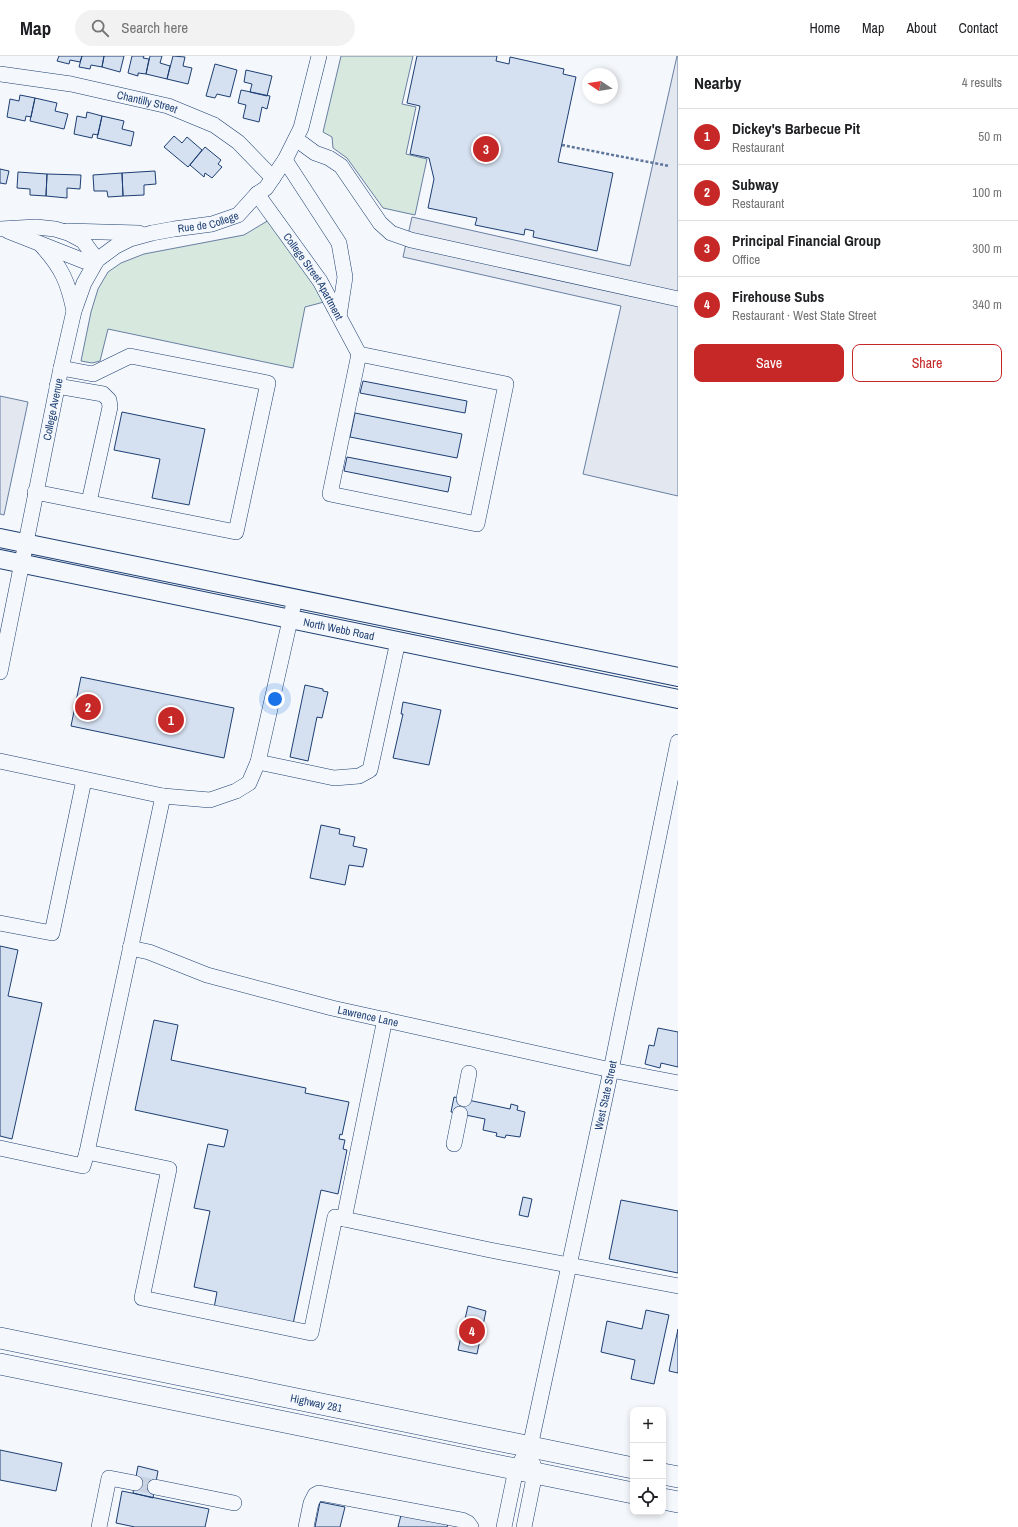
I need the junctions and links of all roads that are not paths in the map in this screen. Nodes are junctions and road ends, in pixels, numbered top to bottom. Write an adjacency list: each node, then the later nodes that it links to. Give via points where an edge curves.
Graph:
1 (318, 56): 3 (street, Rue de College, via 301,128)
2 (0, 74): 5 (street, Chantilly Street, via 71,84 168,106 214,125 238,142)
3 (296, 138): 4 (street, Rue de College); 12 (street, via 315,153 341,166 380,223 391,233 411,240)
4 (285, 160): 5 (street, Rue de College); 14 (street, College Street Apartment, via 339,243 345,277)
5 (273, 178): 6 (street, Rue de College, via 266,188)
6 (257, 194): 9 (street, Rue de College, via 238,215 212,224); 14 (street, College Street Apartment, via 320,281)
7 (2, 229): 8 (street); 10 (street)
8 (59, 230): 9 (street); 11 (street, via 83,241)
9 (152, 233): 11 (street, Rue de College, via 130,239)
10 (40, 244): 11 (street, via 84,261); 13 (street, via 56,261 66,278)
11 (97, 260): 13 (street, College Avenue, via 84,283)
12 (678, 299)
13 (74, 311): 16 (street, College Avenue)
14 (339, 316): 15 (street)
15 (359, 354): 15 (street, via 506,384 477,524 330,494)
16 (61, 368): 17 (street, College Avenue); 19 (street, via 93,374 130,356 268,383 236,532)
17 (57, 386): 18 (street, College Avenue); 19 (street, via 103,394 109,400 110,407)
18 (36, 492): 19 (street); 21 (street, College Avenue)
19 (89, 502)
20 (0, 538): 21 (main road, North Webb Road)
21 (25, 543): 23 (street, College Avenue); 24 (main road, North Webb Road)
22 (0, 559): 23 (main road, North Webb Road)
23 (21, 563): 25 (main road, North Webb Road); 27 (street, College Avenue)
24 (295, 598): 25 (street); 28 (main road, North Webb Road)
25 (290, 618): 26 (main road, North Webb Road); 32 (street)
26 (398, 641): 29 (main road, North Webb Road); 32 (street, via 370,770 359,776 334,778)
27 (0, 672)
28 (678, 677)
29 (678, 699)
30 (678, 742): 35 (street, West State Street)
31 (0, 761): 33 (street)
32 (258, 762): 34 (street, via 249,783 236,791 210,800)
33 (84, 780): 34 (street); 36 (street, via 52,933)
34 (163, 796): 37 (street)
35 (672, 807): 39 (street, West State Street)
36 (0, 923)
37 (130, 948): 38 (street, Lawrence Lane, via 149,952 207,975 332,1008); 44 (street)
38 (385, 1019): 39 (street, Lawrence Lane); 45 (street)
39 (611, 1070): 41 (street, Lawrence Lane); 46 (street, West State Street)
40 (469, 1074): 42 (street)
41 (678, 1083)
42 (454, 1144)
43 (0, 1148): 44 (street, via 84,1166)
44 (87, 1152): 45 (street, via 169,1169 142,1298 311,1333 335,1217)
45 (344, 1219): 46 (street)
46 (569, 1265): 47 (street); 50 (street, West State Street)
47 (678, 1286)
48 (0, 1338): 50 (highway, Highway 281)
49 (0, 1364): 52 (highway)
50 (530, 1448): 51 (highway, Highway 281); 52 (street, West State Street)
51 (630, 1467)
52 (526, 1471): 57 (highway); 64 (street, West State Street); 65 (street, West State Street)
53 (666, 1475): 54 (highway)
54 (678, 1477)
55 (135, 1483): 61 (street, via 109,1478)
56 (155, 1487): 60 (street)
57 (630, 1492)
58 (666, 1500): 59 (highway)
59 (678, 1502)
60 (234, 1503)
61 (99, 1527)
62 (306, 1527): 63 (street, via 314,1495 320,1493 462,1520)
63 (471, 1527)
64 (504, 1527)
65 (524, 1527)

